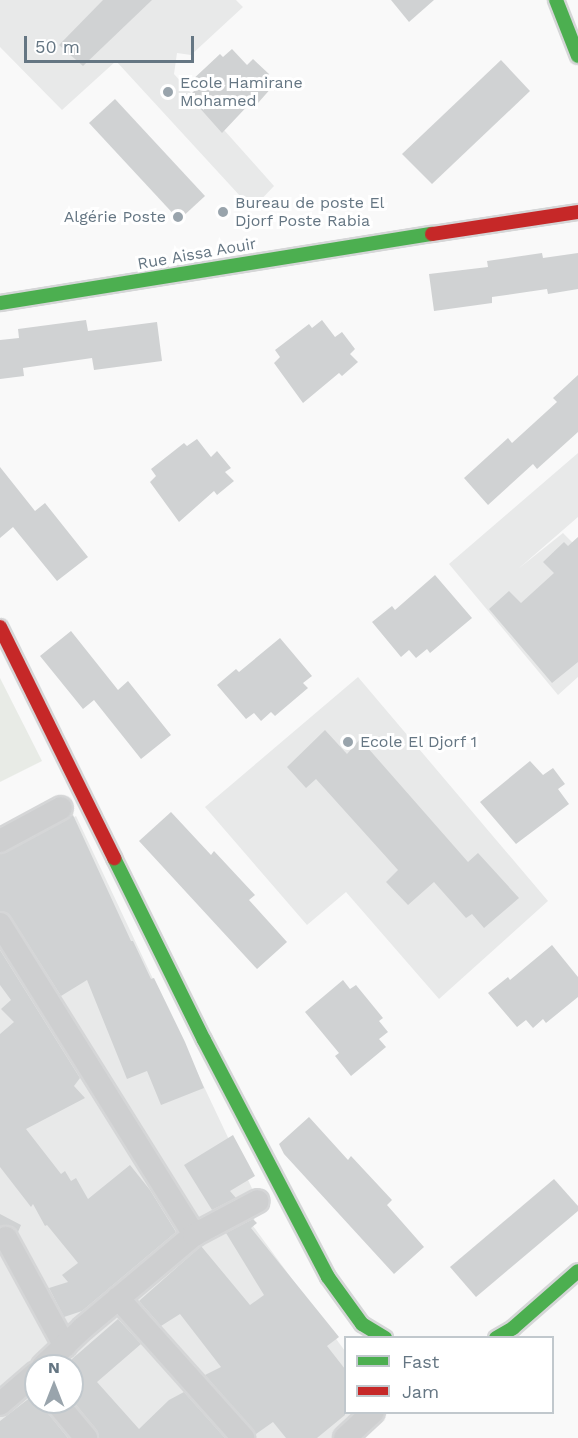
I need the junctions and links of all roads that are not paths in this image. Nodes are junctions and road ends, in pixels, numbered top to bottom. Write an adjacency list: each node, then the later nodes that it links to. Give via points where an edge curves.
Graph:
1 (556, 0): 2 (street)
2 (578, 56)
3 (578, 212): 4 (street, Rue Aissa Aouir)
4 (0, 303)
5 (0, 627): 14 (street, via 212,1057 328,1277 362,1324)
6 (61, 808): 7 (street)
7 (0, 842)
8 (0, 924): 10 (street)
9 (258, 1201): 10 (street)
10 (194, 1235): 13 (street)
11 (2, 1237): 16 (street)
12 (578, 1270): 15 (street)
13 (118, 1298): 16 (street); 23 (street)
14 (382, 1336)
15 (499, 1336)
16 (65, 1346): 17 (street)
17 (57, 1354)
18 (24, 1384): 19 (street)
19 (0, 1404)
20 (66, 1414): 22 (street)
21 (372, 1414): 24 (street)
22 (86, 1438)
23 (243, 1438)
24 (345, 1438)

